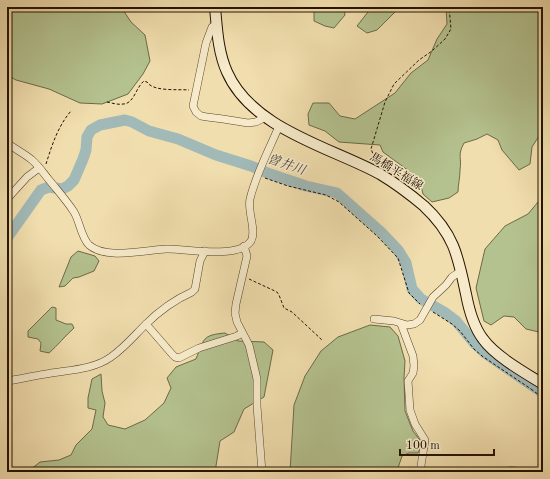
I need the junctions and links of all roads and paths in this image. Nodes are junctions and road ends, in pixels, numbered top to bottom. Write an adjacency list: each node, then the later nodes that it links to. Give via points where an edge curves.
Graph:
1 (215, 7): 3 (main road, 馬橋平福線)
2 (449, 7): 13 (path, via 451,29 445,39 394,84 385,102 371,149 374,156 415,189)
3 (216, 24): 4 (street, via 212,27 206,43); 7 (main road, 馬橋平福線, via 222,56 230,78 246,100)
4 (196, 90): 5 (path, via 153,87 144,81 131,101 124,105); 7 (street, via 193,106 201,116 248,123)
5 (107, 102)
6 (71, 111): 10 (path, via 55,136 45,166)
7 (266, 117): 8 (main road, 馬橋平福線)
8 (280, 126): 11 (street); 13 (main road, 馬橋平福線, via 381,175)
9 (7, 143): 10 (street, via 32,160)
10 (40, 169): 12 (street, via 27,177); 15 (street, via 78,218 85,238 96,249 124,253 167,249)
11 (260, 172): 14 (street, via 250,199 253,233 251,241); 18 (path, via 288,186 326,195 339,202 394,253 402,267 409,293 413,298)
12 (7, 199)
13 (417, 200): 16 (main road, 馬橋平福線, via 449,235)
14 (244, 246): 15 (street, via 222,252); 17 (street, via 247,256)
15 (205, 251): 20 (street, via 200,262 195,289 169,305)
16 (461, 271): 18 (street, via 452,277); 25 (main road, 馬橋平福線, via 470,313 483,340 513,365)
17 (243, 276): 22 (street, via 235,314); 23 (path, via 277,292 284,308 292,312)
18 (428, 305): 21 (street, via 420,320 414,324); 26 (path, via 460,331 482,356)
19 (374, 319): 21 (street, via 394,320)
20 (146, 324): 22 (street, via 172,354 179,358); 24 (street, via 119,351 103,362 78,370)
21 (401, 324): 28 (street, via 413,356 414,366 408,381 410,410 425,440)
22 (242, 333): 27 (street, via 249,345 257,378)
23 (322, 340)
24 (7, 381)
25 (543, 384)
26 (543, 398)
27 (262, 472)
28 (420, 472)

